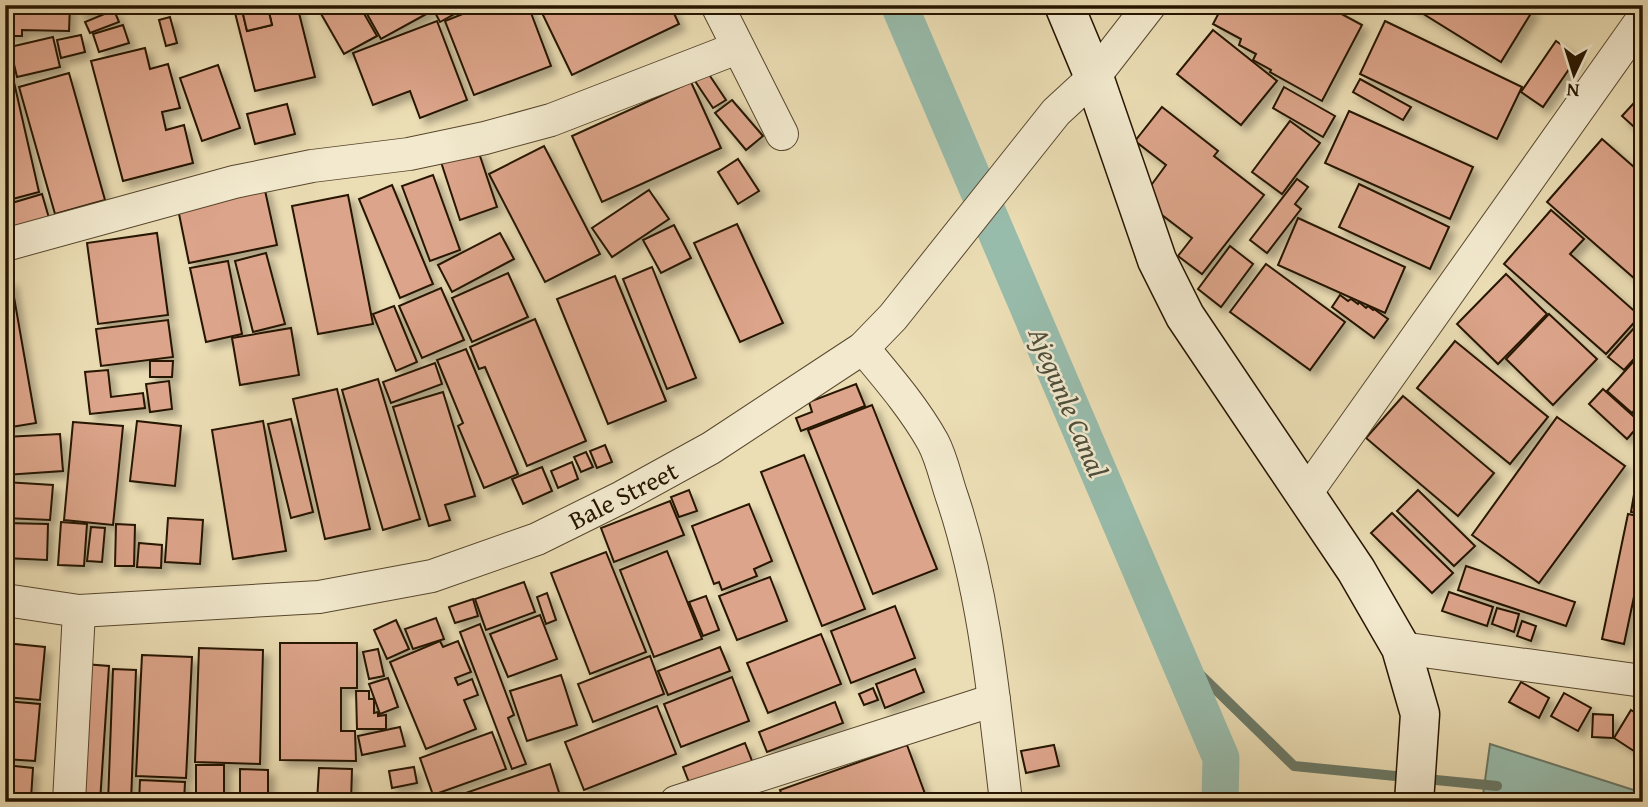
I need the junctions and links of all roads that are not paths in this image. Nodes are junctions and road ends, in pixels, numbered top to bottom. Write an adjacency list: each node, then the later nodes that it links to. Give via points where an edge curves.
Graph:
1 (717, 5): 5 (street)
2 (1064, 5): 6 (street)
3 (1150, 5): 6 (street, Bale Street)
4 (1637, 37): 10 (street)
5 (737, 48): 7 (street); 8 (street, via 551,120 485,138 234,182)
6 (1094, 77): 9 (street, Bale Street, via 1056,111 893,317); 10 (street, via 1157,260 1185,316)
7 (782, 134)
8 (5, 244)
9 (863, 348): 12 (street, Bale Street, via 711,448 622,497 537,539 432,576 319,597); 15 (street, via 909,404 934,445 977,587)
10 (1305, 495): 13 (street)
11 (5, 600): 12 (street, Bale Street)
12 (79, 611): 17 (street)
13 (1401, 648): 14 (street); 16 (street, via 1420,714)
14 (1643, 681)
15 (994, 700): 18 (street); 19 (street)
16 (1415, 794)
17 (69, 802)
18 (676, 802)
19 (1006, 802)

